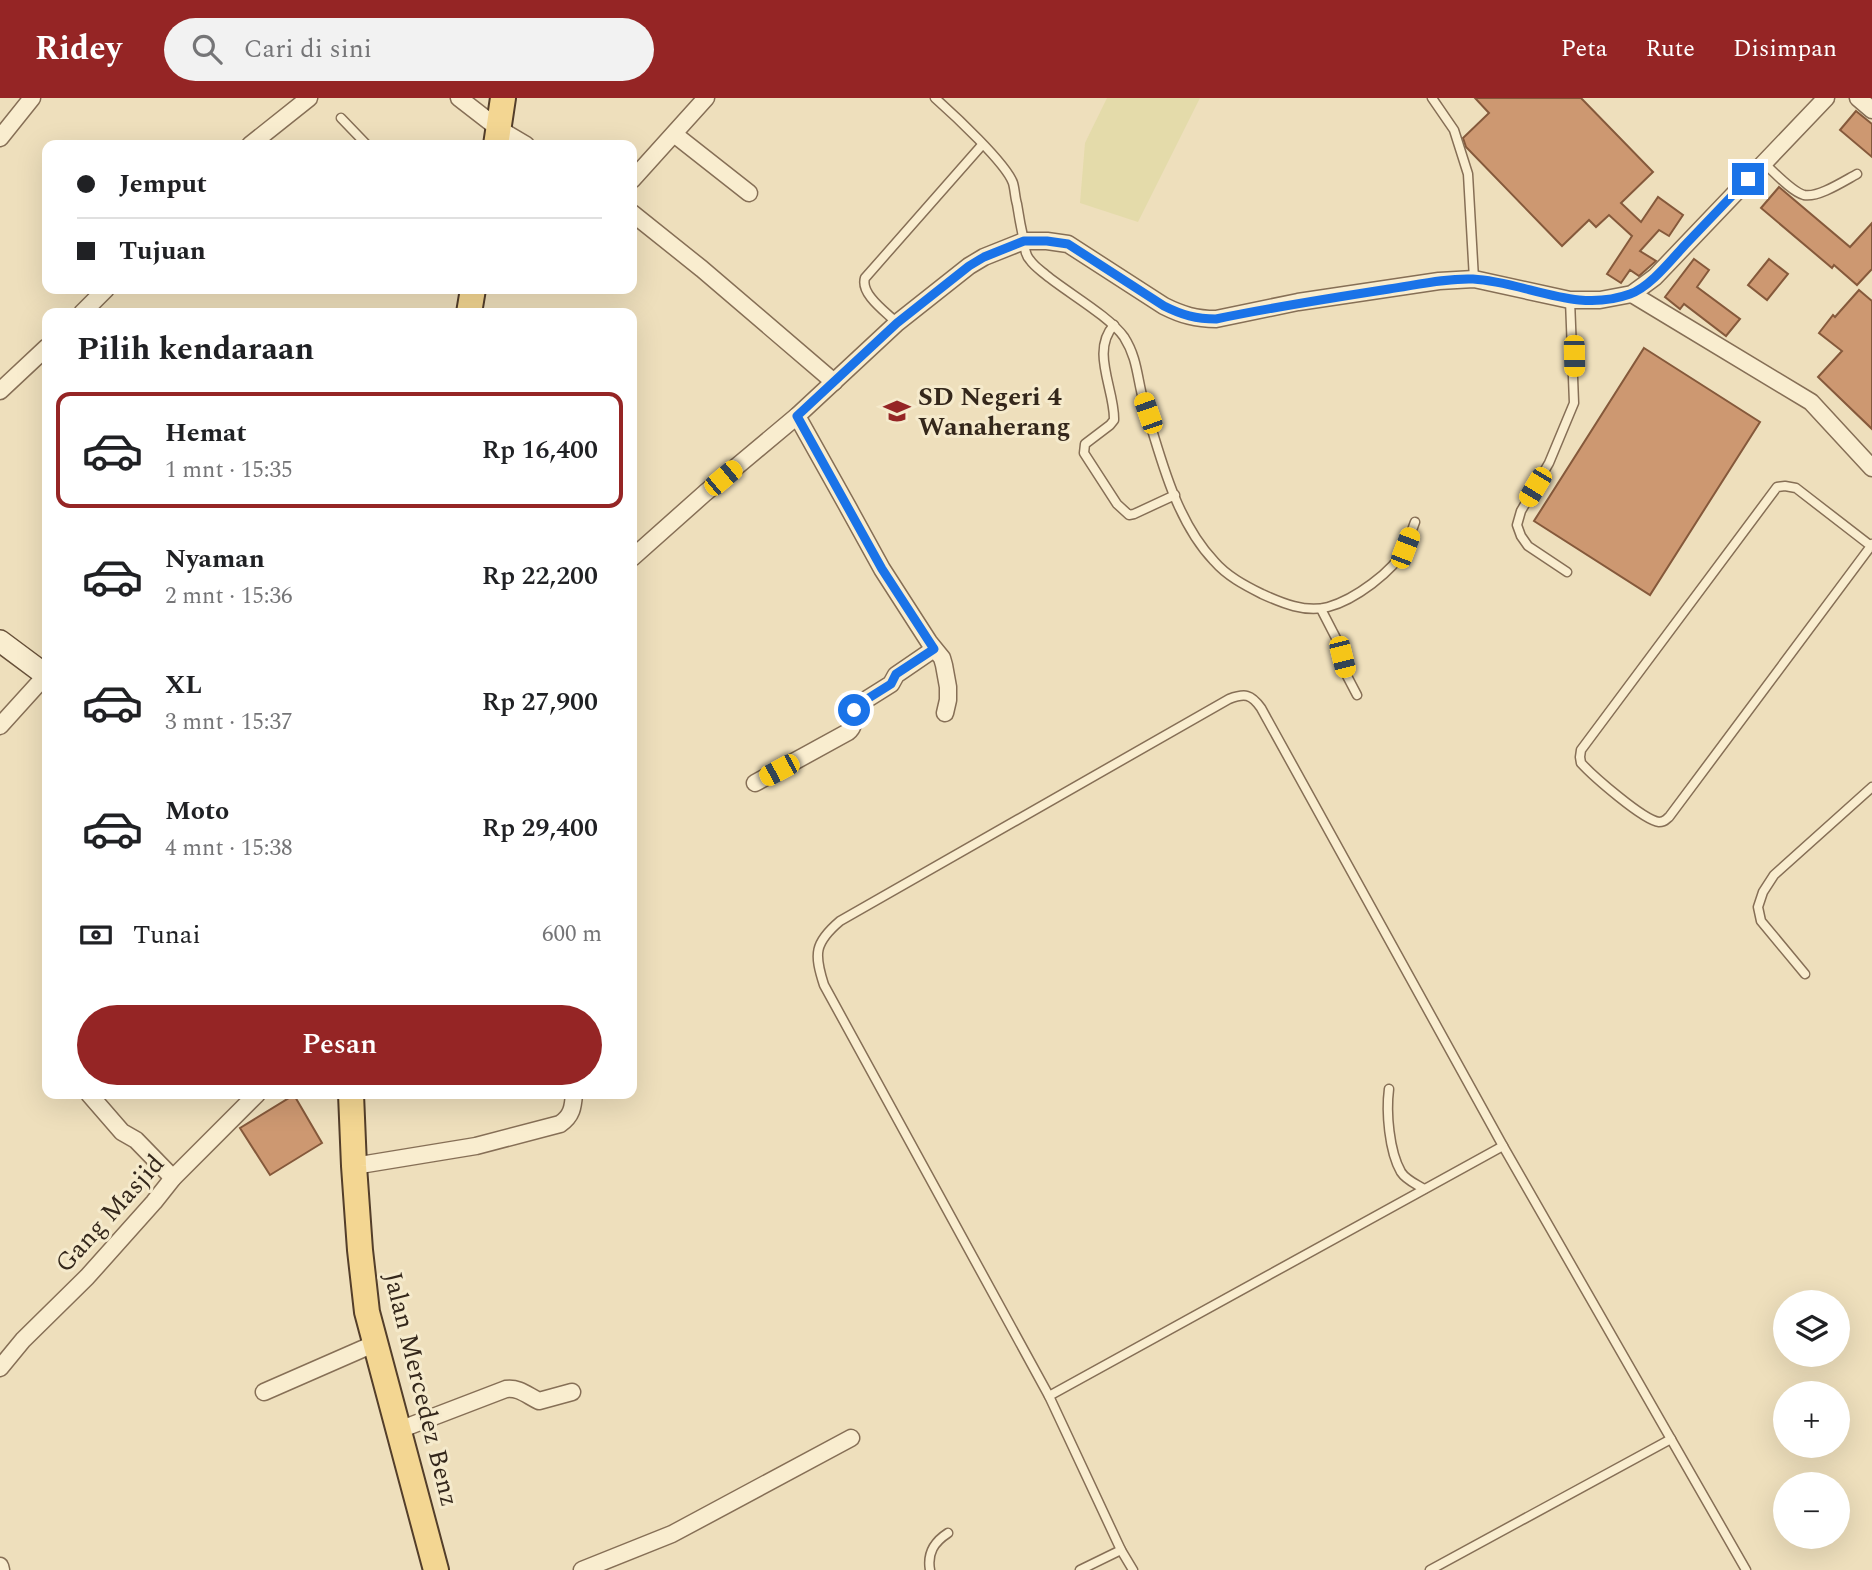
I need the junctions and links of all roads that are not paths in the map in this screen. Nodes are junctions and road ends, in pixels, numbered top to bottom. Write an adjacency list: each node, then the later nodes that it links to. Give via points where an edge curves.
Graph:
1 (32, 98): 14 (street)
2 (309, 98): 15 (street)
3 (459, 98): 13 (street)
4 (503, 98): 13 (main road)
5 (706, 98): 12 (street)
6 (935, 98): 17 (lane)
7 (1432, 98): 24 (lane, via 1454,130 1468,174)
8 (1826, 98): 18 (street)
9 (1857, 98): 10 (street)
10 (1872, 110)
11 (341, 118): 16 (lane)
12 (674, 134): 20 (street); 21 (street)
13 (498, 137)
14 (0, 138)
15 (256, 140)
16 (363, 140)
17 (982, 145): 23 (lane, via 1013,182); 29 (lane, via 864,278 866,293)
18 (1764, 163): 19 (lane, via 1805,195); 26 (street, via 1655,277)
19 (1857, 174)
20 (637, 175)
21 (749, 193)
22 (637, 217): 32 (street)
23 (1024, 241): 24 (street, via 1068,244 1164,306 1204,319); 29 (street, via 969,266); 30 (lane, via 1033,264)
24 (1474, 279): 27 (street)
25 (101, 294): 28 (street)
26 (1632, 294): 27 (street); 35 (street, via 1811,402)
27 (1570, 300): 40 (lane, via 1574,403 1517,525 1528,546)
28 (87, 308)
29 (897, 323): 32 (street)
30 (1114, 326): 36 (lane, via 1137,365 1143,400); 36 (lane, via 1104,348 1114,420 1085,444 1084,453 1129,515)
31 (42, 352): 33 (street)
32 (834, 382): 34 (street)
33 (0, 391)
34 (797, 416): 39 (street); 43 (street, via 882,569)
35 (1872, 467)
36 (1175, 495): 41 (lane, via 1200,544 1227,574 1285,604)
37 (1415, 522): 41 (lane, via 1405,548 1391,566 1352,597)
38 (1872, 545): 38 (lane, via 1796,488 1777,487 1581,751 1581,763 1647,817 1664,821)
39 (637, 554)
40 (1567, 572)
41 (1321, 609): 46 (lane)
42 (0, 641): 44 (street)
43 (934, 649): 47 (street, via 944,665); 49 (street, via 856,706 848,732)
44 (42, 671)
45 (42, 680): 48 (street)
46 (1357, 695)
47 (945, 713)
48 (0, 726)
49 (755, 783)
50 (1872, 787): 51 (lane, via 1774,875 1763,892 1758,907 1761,921)
51 (1805, 974)
52 (1389, 1089): 60 (lane, via 1388,1120 1398,1164 1407,1179)
53 (93, 1099): 59 (street)
54 (252, 1099): 59 (street, Gang Masjid)
55 (351, 1099): 58 (main road, Jalan Mercedez Benz)
56 (573, 1099): 58 (street, via 568,1119 560,1124 476,1146)
57 (1503, 1146): 60 (lane); 65 (lane, via 1261,708 1249,696 1229,699 840,921 826,933 817,957 824,985); 68 (lane)
58 (354, 1166): 61 (main road, Jalan Mercedez Benz, via 367,1312)
59 (173, 1178): 62 (street, Gang Masjid)
60 (1424, 1189): 65 (lane)
61 (376, 1343): 63 (street); 66 (main road, Jalan Mercedez Benz)
62 (0, 1368)
63 (264, 1392)
64 (572, 1392): 66 (street, via 539,1401 520,1390 506,1389)
65 (1049, 1396): 70 (lane)
66 (399, 1430): 71 (main road, Jalan Mercedez Benz)
67 (851, 1437): 72 (street, via 672,1534)
68 (1671, 1439): 76 (lane); 77 (lane)
69 (948, 1533): 73 (lane, via 931,1551)
70 (1121, 1550): 74 (lane); 75 (lane)
71 (436, 1570)
72 (582, 1570)
73 (930, 1570)
74 (1080, 1570)
75 (1133, 1570)
76 (1430, 1570)
77 (1746, 1570)

